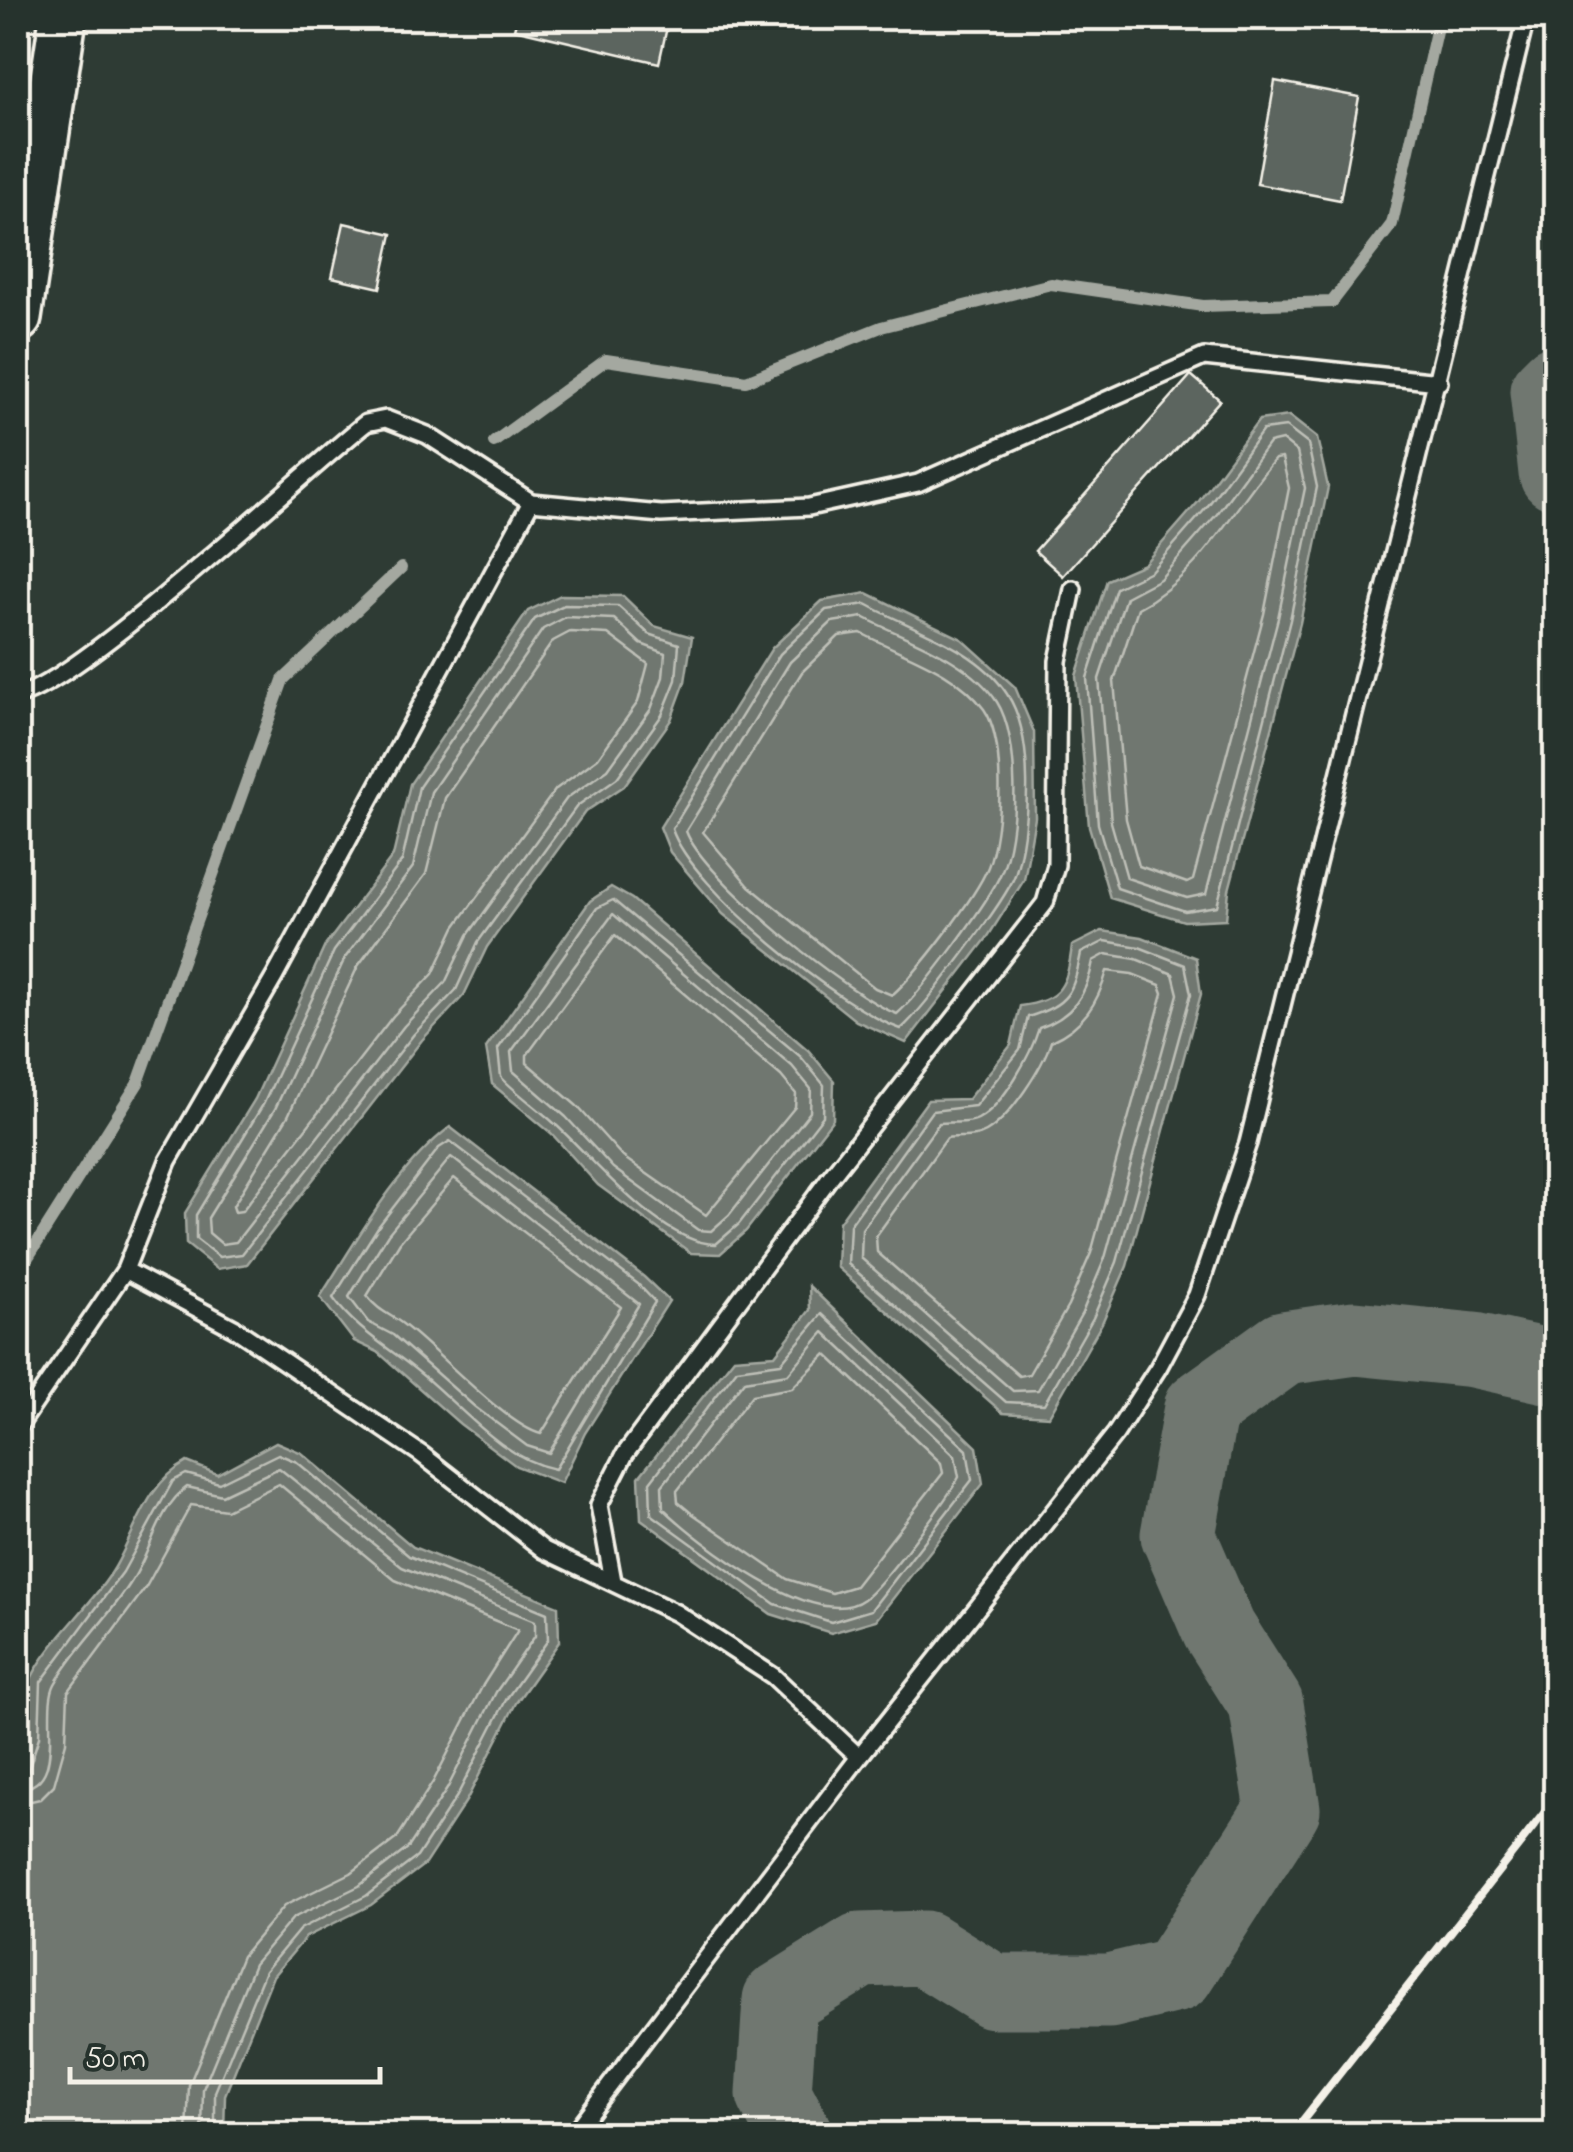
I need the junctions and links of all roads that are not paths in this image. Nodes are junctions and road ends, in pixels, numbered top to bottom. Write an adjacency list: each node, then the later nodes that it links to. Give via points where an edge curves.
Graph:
1 (63, 18): 3 (street)
2 (1526, 18): 4 (lane)
3 (18, 318)
4 (1439, 382): 5 (lane, via 1204,357 918,483 809,507 661,514); 11 (lane, via 1248,1143 1196,1294 1116,1433)
5 (532, 502): 7 (lane, via 427,436 386,419 366,423 113,635 35,693); 8 (lane, via 168,1161)
6 (1073, 588): 10 (lane, via 1058,661 1056,865 1045,903 625,1454 599,1505)
7 (18, 695)
8 (124, 1270): 9 (lane); 10 (lane, via 234,1328 422,1454 544,1550)
9 (18, 1427)
10 (613, 1581): 11 (lane, via 772,1676)
11 (860, 1758): 12 (lane)
12 (573, 2134)

